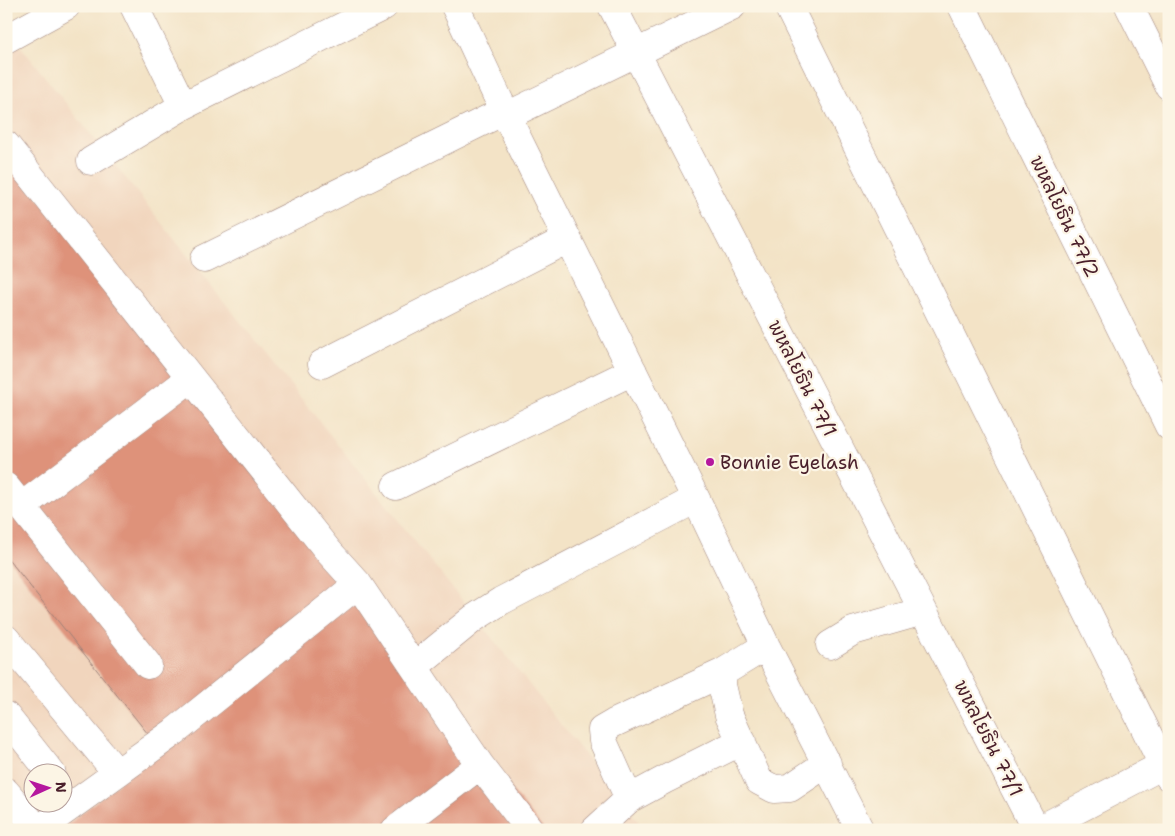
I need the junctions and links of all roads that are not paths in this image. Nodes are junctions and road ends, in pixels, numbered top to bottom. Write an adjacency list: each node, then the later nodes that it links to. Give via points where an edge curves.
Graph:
1 (66, 6): 10 (street)
2 (134, 6): 13 (street)
3 (384, 6): 13 (street)
4 (455, 6): 14 (street)
5 (612, 6): 11 (street, พหลโยธิน 77/1)
6 (732, 6): 11 (street)
7 (788, 6): 39 (street)
8 (962, 6): 22 (street, พหลโยธิน 77/2)
9 (1130, 6): 12 (street)
10 (6, 39)
11 (636, 52): 14 (street); 27 (street, พหลโยธิน 77/1)
12 (1169, 86)
13 (183, 106): 16 (street)
14 (506, 114): 17 (street); 18 (street)
15 (6, 145): 21 (street)
16 (90, 161)
17 (567, 239): 19 (street); 20 (street)
18 (204, 259)
19 (322, 364)
20 (633, 371): 23 (street); 25 (street)
21 (191, 378): 24 (street); 26 (street)
22 (1169, 426)
23 (396, 486)
24 (14, 496): 31 (street)
25 (696, 499): 30 (street); 32 (street, via 501,601 474,618)
26 (358, 584): 32 (street); 40 (street, via 174,732)
27 (923, 611): 29 (street, via 853,631); 50 (street, พหลโยธิน 77/1)
28 (6, 639): 40 (street)
29 (830, 645)
30 (766, 646): 33 (street); 36 (street)
31 (148, 665)
32 (414, 667): 38 (street)
33 (722, 673): 35 (street, via 729,715); 43 (street, via 602,730 603,741)
34 (6, 716): 37 (street)
35 (742, 741): 36 (street, via 760,781 774,789 790,788); 43 (street)
36 (827, 763): 49 (street)
37 (44, 764)
38 (480, 765): 46 (street); 47 (street)
39 (1167, 768): 50 (street)
40 (117, 773): 42 (street)
41 (6, 792): 45 (street)
42 (72, 794)
43 (629, 799): 48 (street)
44 (52, 814): 45 (street)
45 (38, 830)
46 (395, 830)
47 (530, 830)
48 (595, 830)
49 (860, 830)
50 (1037, 830)

